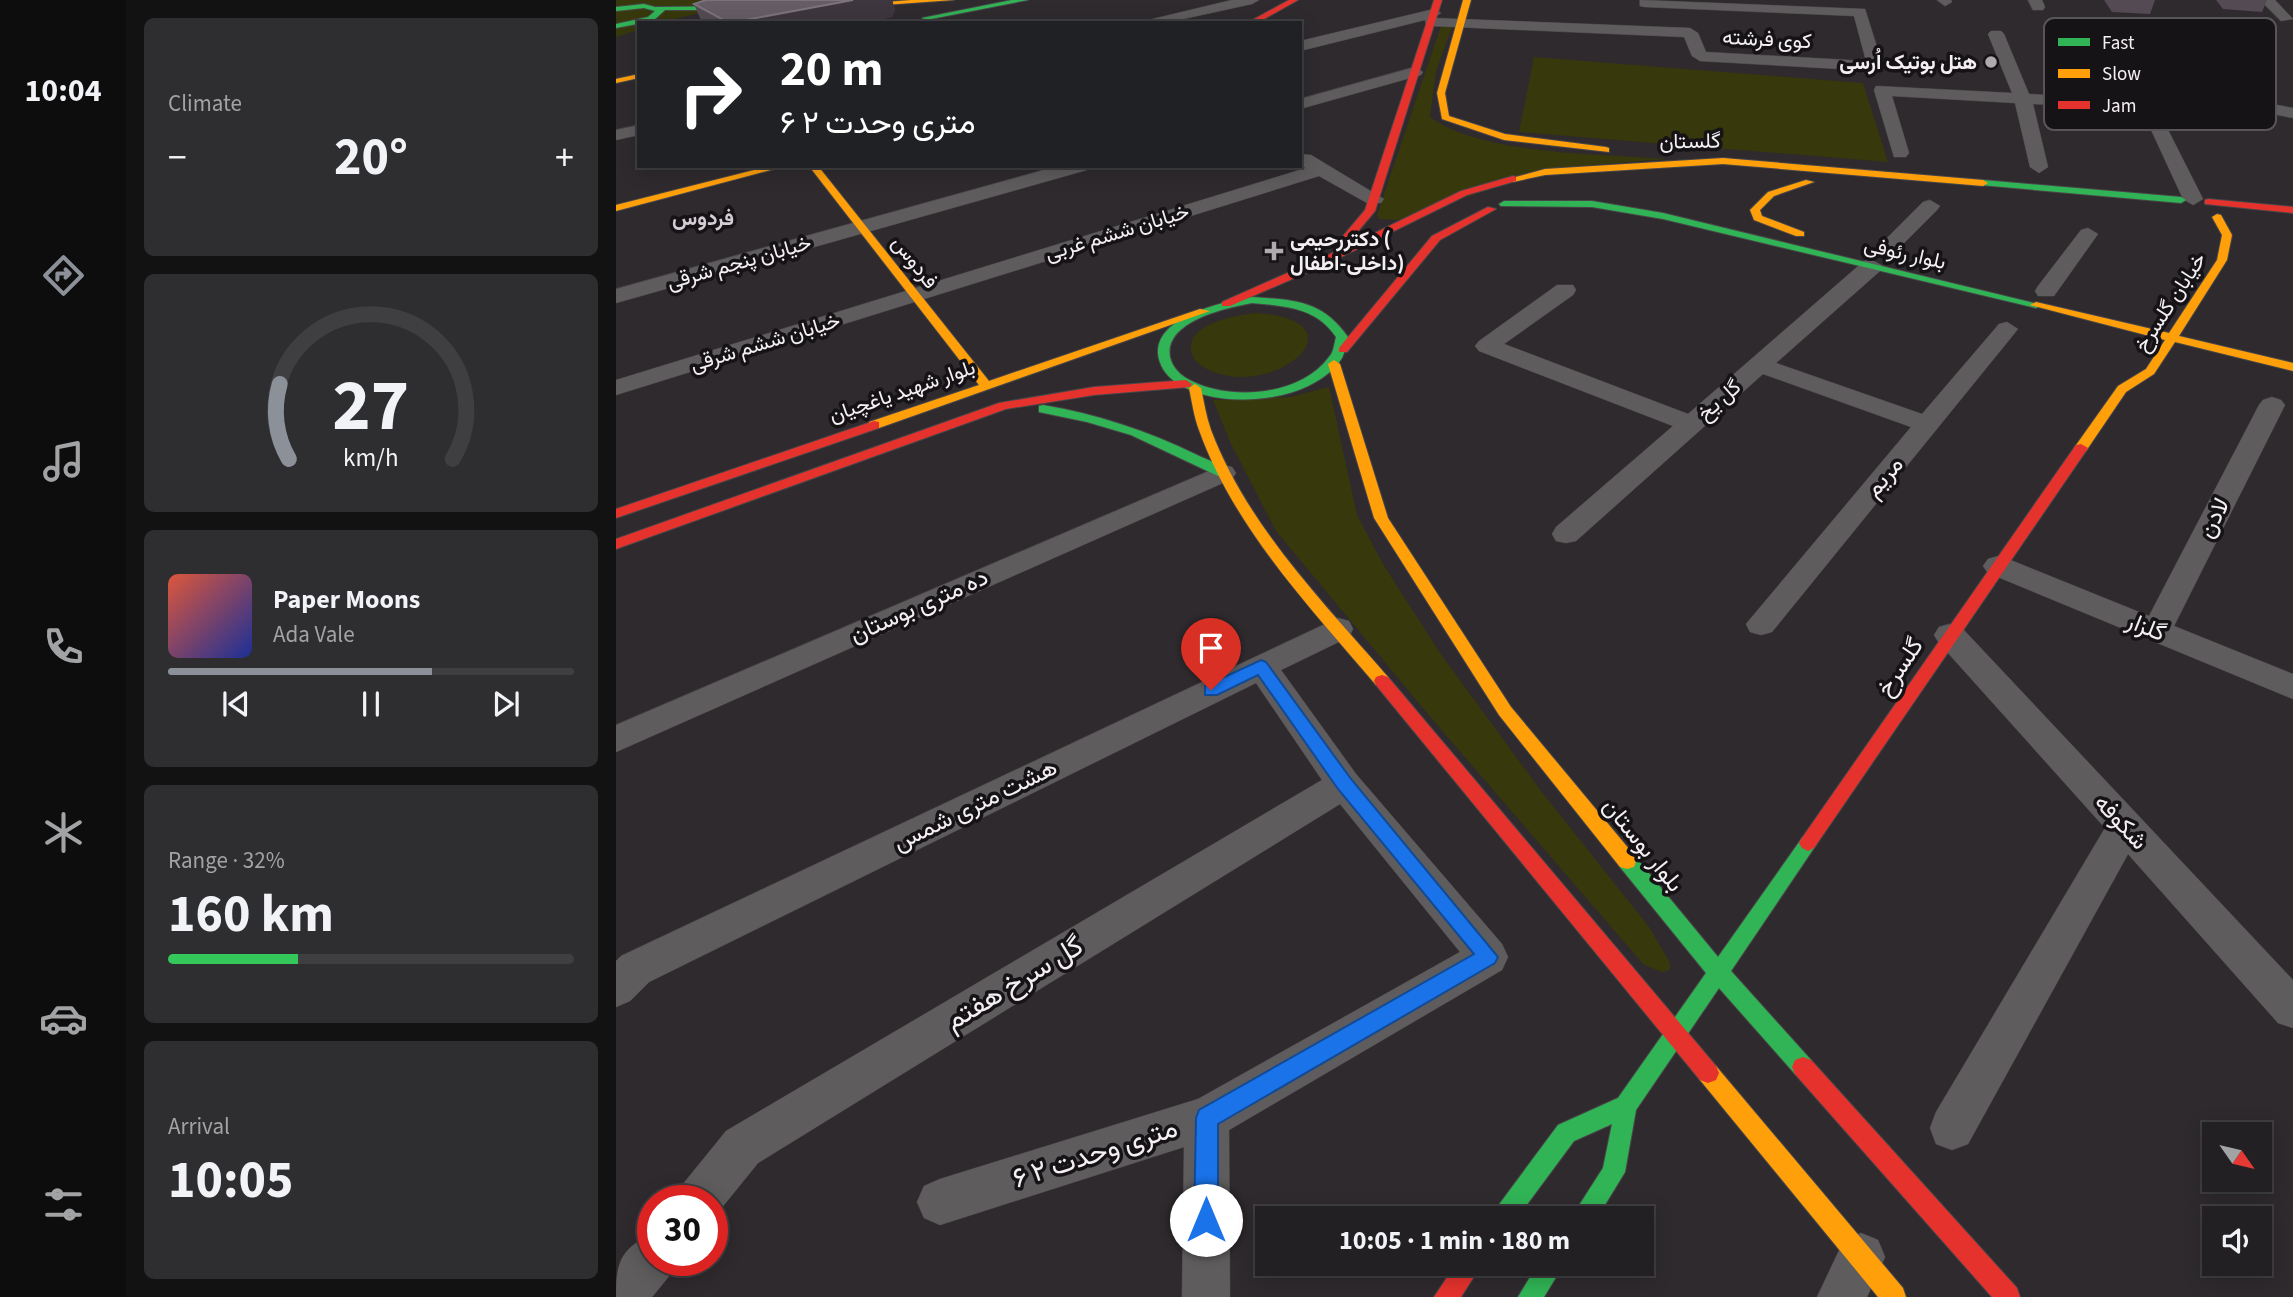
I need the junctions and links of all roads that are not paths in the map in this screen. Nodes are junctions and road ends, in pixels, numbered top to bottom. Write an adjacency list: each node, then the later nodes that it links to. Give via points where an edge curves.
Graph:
1 (950, 0): 10 (main road)
2 (1024, 0): 10 (main road)
3 (1252, 0): 18 (street)
4 (1294, 0): 19 (main road)
5 (1466, 0): 20 (main road)
6 (2267, 0): 14 (street)
7 (1645, 3): 8 (street)
8 (1689, 5): 23 (street); 23 (street, کوی فرشته, via 1860,12 1875,66 1700,56)
9 (658, 8): 11 (main road); 16 (main road, via 657,16); 17 (main road, via 761,11)
10 (937, 8): 12 (main road); 15 (main road)
11 (616, 9)
12 (826, 9)
13 (1434, 11): 20 (street, کوی فرشته); 25 (street, کوی فرشته); 26 (main road)
14 (2286, 18)
15 (914, 20)
16 (644, 21)
17 (652, 21)
18 (1152, 21)
19 (1255, 21)
20 (1462, 22): 23 (street, کوی فرشته); 37 (main road, via 1441,93 1445,117 1471,130 1511,140)
21 (637, 23): 22 (main road)
22 (616, 26)
23 (1690, 33)
24 (1996, 34): 29 (street)
25 (1302, 45)
26 (1415, 72): 31 (street); 44 (main road)
27 (637, 76): 28 (main road)
28 (616, 81)
29 (2023, 99): 30 (street); 35 (street, via 1882,90); 38 (street)
30 (2044, 100)
31 (1302, 103)
32 (637, 130): 34 (street)
33 (2154, 130): 48 (street)
34 (616, 135)
35 (1900, 153)
36 (1302, 157): 42 (street)
37 (1723, 160): 48 (main road, گلستان); 55 (main road, گلستان, via 1593,168 1497,182 1464,193)
38 (2039, 167)
39 (774, 168): 47 (main road)
40 (815, 168): 52 (main road, فردوس)
41 (1073, 168): 52 (street, خیابان پنجم شرقی)
42 (1321, 169): 44 (street); 58 (street, خیابان ششم غربی)
43 (1809, 182): 45 (main road, گلستان, via 1719,178 1601,186); 48 (main road, گلستان); 54 (main road, بلوار رئوفی, via 1758,202 1758,218)
44 (1374, 199): 55 (main road, via 1355,231)
45 (1504, 204): 54 (main road, بلوار رئوفی, via 1556,202 1629,209); 65 (main road, گلستان, via 1436,238)
46 (1930, 206): 54 (street, گل یخ)
47 (616, 208)
48 (2193, 208): 49 (main road, گلستان); 50 (main road, via 2218,208)
49 (2293, 210)
50 (2218, 216): 51 (main road); 64 (main road, خیابان گلسرخ, via 2227,235 2222,260)
51 (2293, 221)
52 (861, 228): 58 (main road, فردوس); 59 (street, خیابان پنجم شرقی)
53 (2088, 234): 57 (street)
54 (1877, 260): 57 (main road, بلوار رئوفی); 63 (main road, بلوار رئوفی); 69 (street, گل یخ)
55 (1323, 262): 60 (main road, گلستان)
56 (1565, 290): 77 (street, via 1487,346)
57 (2046, 291): 63 (main road, بلوار رئوفی)
58 (914, 295): 71 (main road, فردوس); 73 (street, خیابان ششم شرقی)
59 (616, 296)
60 (1226, 304): 61 (main road, بلوار شهید یاغچیان); 65 (main road, via 1278,300 1322,312 1336,322 1343,335)
61 (1204, 311): 71 (main road, بلوار شهید یاغچیان); 72 (main road, via 1171,333 1164,347 1164,361 1171,373)
62 (2007, 329): 78 (street, مریم)
63 (2147, 330): 64 (main road, بلوار رئوفی)
64 (2176, 330): 66 (main road, بلوار رئوفی); 70 (main road, بلوار رئوفی); 74 (main road, خیابان گلسرخ, via 2150,371)
65 (1343, 350): 68 (main road, گلستان)
66 (2293, 351)
67 (2126, 364): 74 (main road)
68 (1334, 365): 72 (main road, بلوار شهید یاغچیان, via 1308,382 1272,393 1218,394); 94 (main road, بلوار بوستان, via 1381,518 1505,711)
69 (1759, 365): 77 (street, گل یخ); 78 (street)
70 (2293, 367)
71 (985, 384): 80 (main road, بلوار شهید یاغچیان)
72 (1191, 386): 76 (main road, بلوار شهید یاغچیان, via 1116,388); 79 (main road, via 1195,409)
73 (616, 388)
74 (2122, 389): 84 (main road, گلسرخ)
75 (2272, 405): 87 (street, لادن)
76 (1003, 406): 79 (main road, via 1087,416 1135,430); 82 (main road, بلوار شهید یاغچیان)
77 (1691, 424): 81 (street, گل یخ)
78 (1927, 424): 85 (street, مریم)
79 (1223, 473): 86 (main road); 91 (street, ده متری بوستان)
80 (624, 511): 82 (main road)
81 (1566, 534)
82 (640, 535): 83 (main road, بلوار شهید یاغچیان)
83 (616, 544)
84 (1998, 566): 87 (street, گلزار); 88 (main road, گلسرخ)
85 (1760, 624)
86 (1338, 629): 89 (street, هشت متری شمس); 97 (main road)
87 (2155, 631): 90 (street, گلزار)
88 (1950, 635): 93 (street, شکوفه); 94 (main road, گلسرخ)
89 (1261, 666): 92 (street); 95 (street, هشت متری شمس, via 635,969)
90 (2293, 687)
91 (616, 739)
92 (1344, 784): 99 (street, ۶ متری وحدت ۲, via 1488,957); 101 (street, گل سرخ هفتم, via 742,1147)
93 (2125, 826): 96 (street, شکوفه); 100 (street)
94 (1718, 973): 97 (main road, گلسرخ); 114 (main road, بلوار بوستان)
95 (616, 988)
96 (2293, 1009)
97 (1675, 1035): 98 (main road, گلسرخ); 108 (main road)
98 (1626, 1106): 103 (main road, via 1566,1133); 104 (main road, via 1614,1172)
99 (1207, 1118): 102 (street, ۶ متری وحدت ۲); 110 (street)
100 (1952, 1128)
101 (711, 1185)
102 (940, 1202)
103 (1512, 1206)
104 (1591, 1206)
105 (638, 1276): 109 (street)
106 (1461, 1276): 111 (main road)
107 (1544, 1276): 112 (main road)
108 (1851, 1277): 113 (main road)
109 (621, 1297)
110 (1206, 1297)
111 (1446, 1297)
112 (1530, 1297)
113 (1894, 1297)
114 (2008, 1297)

